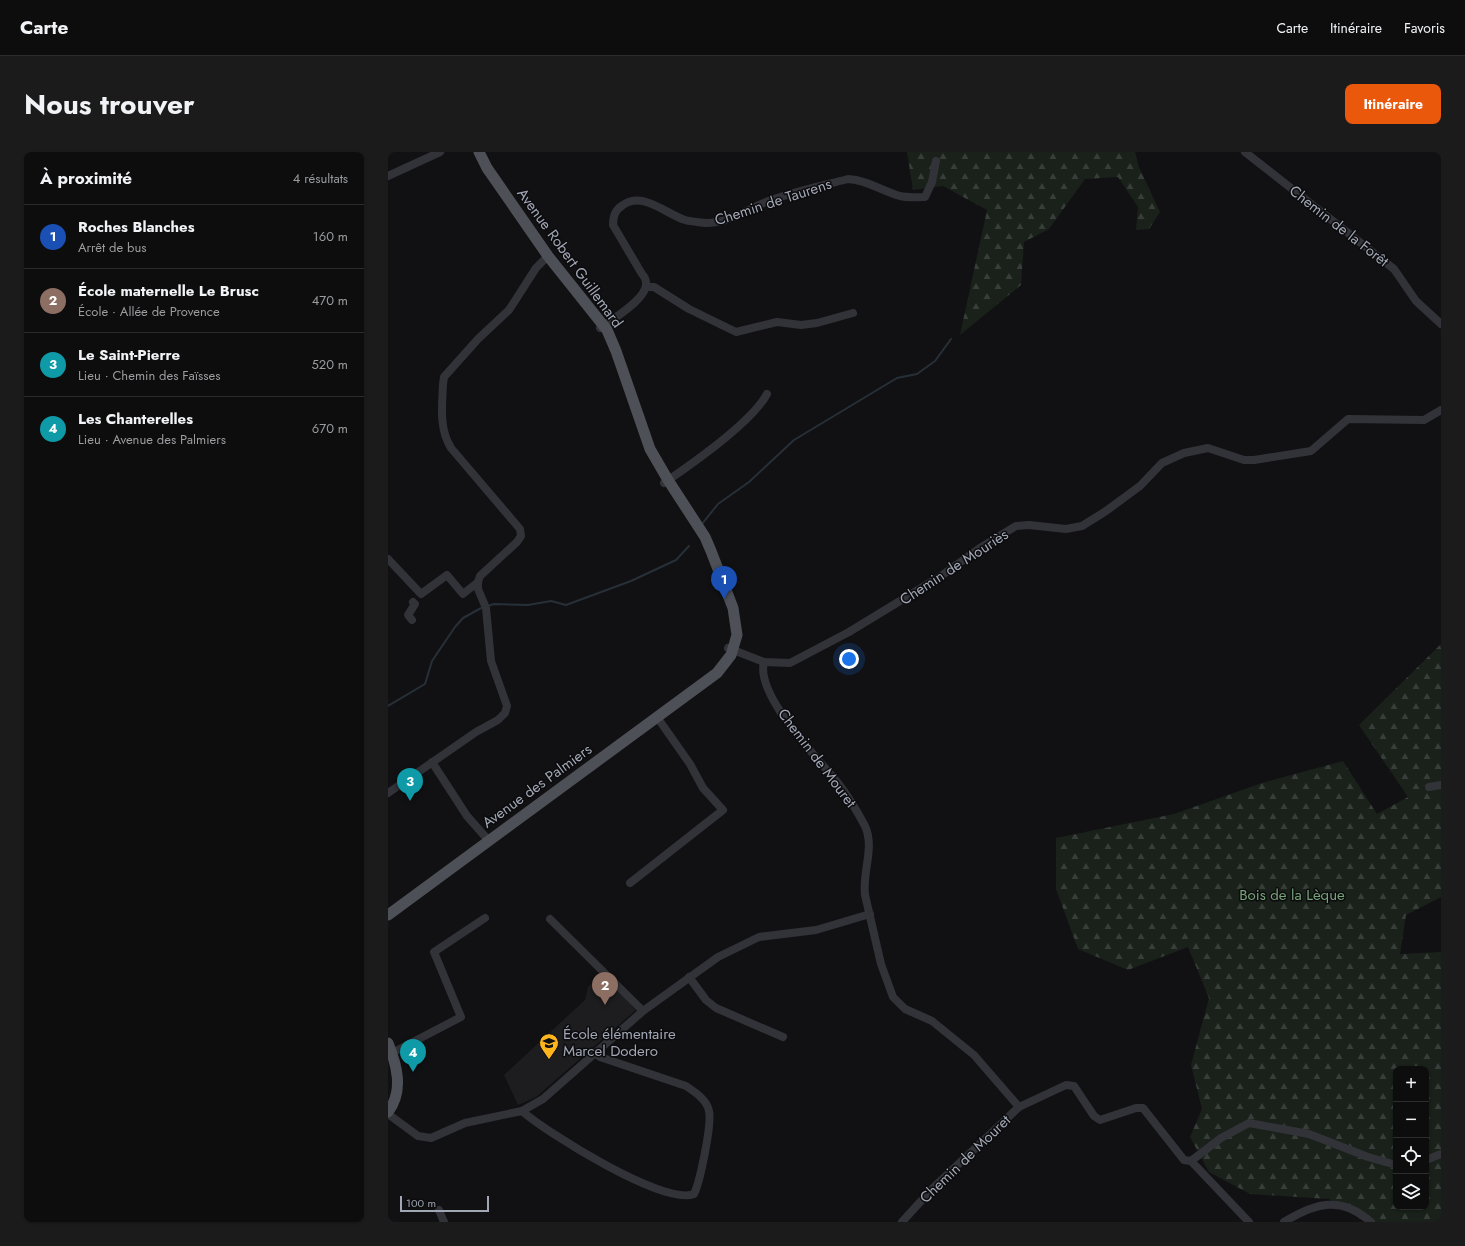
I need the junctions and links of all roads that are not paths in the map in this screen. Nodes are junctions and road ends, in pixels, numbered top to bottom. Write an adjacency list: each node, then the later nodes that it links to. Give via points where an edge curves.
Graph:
1 (440, 152): 6 (street)
2 (474, 152): 7 (main road, Avenue Robert Guillemard, via 483,170)
3 (479, 152): 7 (main road, Avenue Robert Guillemard)
4 (1246, 152): 10 (street, Chemin de la Forêt, via 1394,269 1416,301)
5 (936, 161): 8 (street, Chemin de Taurens, via 932,182 925,197 898,196 856,179 848,179 765,203 722,222 686,220 652,204 637,200 628,202 613,216 612,225 642,274)
6 (388, 176)
7 (546, 258): 11 (main road, Avenue Robert Guillemard); 18 (street, via 536,268 509,310 478,339 444,377 443,429 446,440 520,529 521,536 517,542 480,576)
8 (646, 287): 9 (street, via 654,287 689,310 736,332 776,322 801,325 817,323); 11 (street, via 640,299)
9 (853, 313)
10 (1441, 324)
11 (602, 327): 14 (main road, Avenue Robert Guillemard, via 646,451)
12 (767, 394): 14 (street, via 753,413)
13 (1441, 410): 22 (street, Chemin de Mouriès, via 1424,420 1348,419 1312,451 1244,460 1208,448 1184,453 1162,463 1140,486 1082,526 1066,529 1016,526 941,576 806,656 790,663)
14 (666, 482): 21 (main road, Avenue Robert Guillemard, via 705,537 720,570 736,621 737,635)
15 (388, 553): 17 (street, via 399,566)
16 (388, 559): 17 (street)
17 (399, 571): 19 (street)
18 (478, 582): 19 (street, via 463,594 447,575); 24 (street, via 486,608 490,661 507,706 505,713 498,720)
19 (421, 594): 20 (street, via 412,603 415,604 408,615)
20 (412, 620)
21 (731, 648): 22 (street, Chemin de Mouriès); 23 (main road, Avenue des Palmiers, via 723,666)
22 (764, 662): 30 (street, Chemin de Mouret, via 762,676 779,710 849,798 866,828 869,850 864,884)
23 (657, 717): 28 (main road, Avenue des Palmiers); 29 (street, via 690,764 703,788 723,810)
24 (432, 762): 27 (street); 28 (street, via 468,816)
25 (1441, 785): 26 (street)
26 (1429, 786)
27 (388, 793)
28 (489, 841): 31 (main road, Avenue des Palmiers)
29 (630, 883)
30 (870, 914): 34 (street, via 816,930 759,937 718,957); 41 (street, Chemin de Mouret, via 881,964 894,997 905,1008 932,1021 974,1055)
31 (388, 915)
32 (485, 918): 38 (street, via 434,952 461,1016)
33 (550, 919): 35 (street)
34 (689, 977): 35 (street); 36 (street, via 706,1000 716,1008)
35 (643, 1011): 37 (street)
36 (783, 1037)
37 (604, 1045): 39 (street); 40 (street)
38 (390, 1048): 43 (main road, via 398,1084 394,1103)
39 (595, 1053): 40 (street, via 600,1057); 42 (street, via 543,1099)
40 (614, 1060): 42 (street, via 686,1086 706,1104 710,1120 694,1194 684,1195 665,1191 618,1171 577,1148)
41 (1019, 1106): 46 (street, via 1066,1085 1074,1086 1094,1116 1100,1120 1143,1108 1184,1160); 50 (street, Chemin de Mouret, via 931,1190)
42 (522, 1111): 43 (street, via 465,1123 431,1138 418,1136)
43 (388, 1113)
44 (1441, 1154): 45 (street)
45 (1429, 1159)
46 (1192, 1161): 47 (street, via 1221,1138 1249,1123 1310,1134); 51 (street)
47 (1393, 1164)
48 (439, 1210): 49 (street)
49 (444, 1222)
50 (902, 1222)
51 (1249, 1222)
52 (1284, 1222): 53 (street, via 1302,1211 1329,1204 1355,1210)
53 (1371, 1222)

